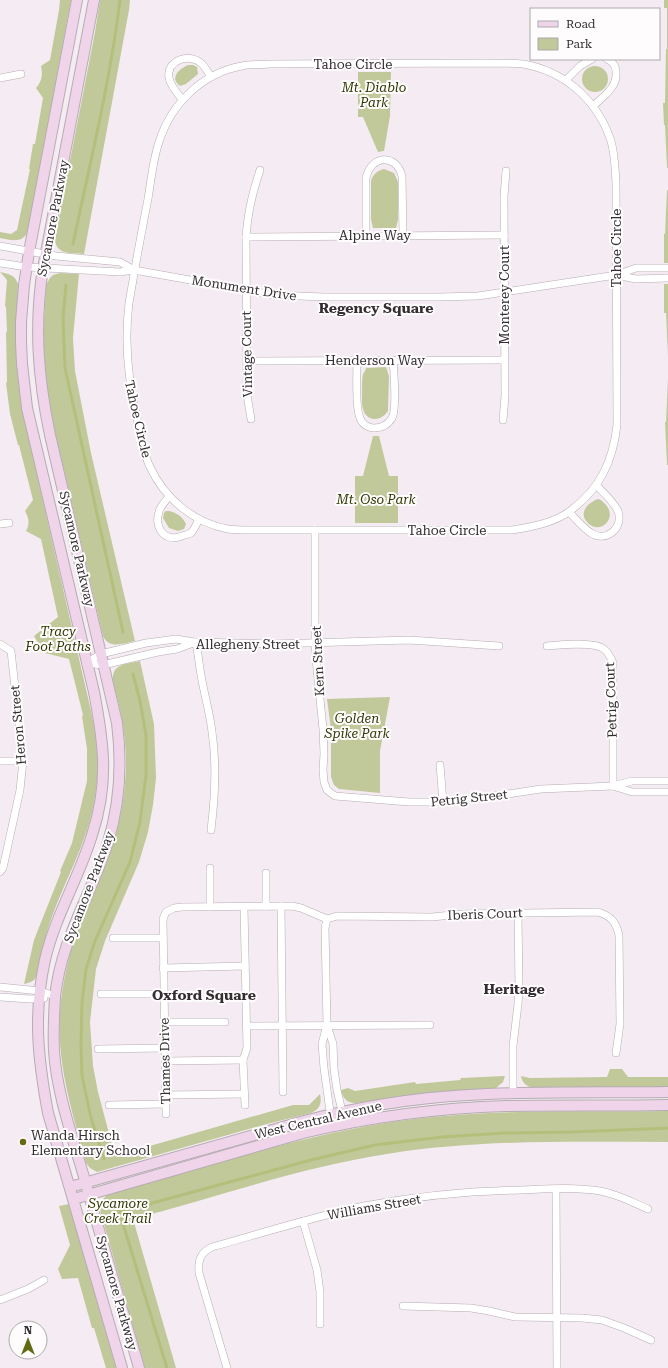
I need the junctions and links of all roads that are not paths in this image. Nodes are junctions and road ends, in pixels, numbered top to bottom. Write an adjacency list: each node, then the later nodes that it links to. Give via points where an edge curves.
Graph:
1 (77, 0): 18 (main road, Sycamore Parkway)
2 (94, 0): 19 (main road, Sycamore Parkway)
3 (590, 60): 8 (street)
4 (610, 60): 10 (street, via 616,68 614,86)
5 (21, 74): 7 (street)
6 (211, 77): 8 (street, Tahoe Circle, via 228,69 262,64 486,63 522,64); 9 (street, Tahoe Circle); 9 (street, via 201,63 192,59 183,58 175,62 170,68 169,77 171,86)
7 (0, 78)
8 (566, 80): 10 (street, Tahoe Circle)
9 (182, 99): 24 (street, Tahoe Circle, via 165,125 158,143)
10 (594, 106): 25 (street, Tahoe Circle, via 610,138 615,160)
11 (260, 170): 16 (street, Vintage Court, via 252,195)
12 (506, 171): 15 (street, Monterey Court)
13 (366, 235): 14 (street, Alpine Way); 14 (street, via 366,178 368,170 379,160 389,160 400,169); 16 (street, Alpine Way)
14 (403, 235): 15 (street, Alpine Way)
15 (504, 235): 28 (street, Monterey Court)
16 (246, 236): 27 (street, Vintage Court)
17 (0, 246): 18 (street, Monument Drive)
18 (29, 252): 19 (street, Monument Drive); 21 (main road, Sycamore Parkway)
19 (46, 255): 22 (main road, Sycamore Parkway); 24 (street, Monument Drive, via 120,262)
20 (0, 263): 21 (street, Monument Drive)
21 (27, 267): 22 (street, Monument Drive); 48 (main road, Sycamore Parkway, via 21,322 27,408)
22 (44, 268): 24 (street, Monument Drive, via 120,272); 47 (main road, Sycamore Parkway, via 38,322 41,388)
23 (668, 268): 25 (street, Monument Drive, via 636,268)
24 (134, 270): 27 (street, Monument Drive); 36 (street, Tahoe Circle, via 126,324 128,374 144,450 155,477)
25 (616, 275): 26 (street, Monument Drive, via 636,279); 28 (street, Monument Drive); 35 (street, Tahoe Circle, via 616,431 611,455)
26 (668, 278)
27 (246, 290): 28 (street, Monument Drive, via 274,295 324,297 439,297); 32 (street, Vintage Court)
28 (504, 293): 31 (street, Monterey Court)
29 (357, 360): 30 (street, Henderson Way); 30 (street, via 359,418 372,428 381,428 393,417); 32 (street, Henderson Way)
30 (394, 360): 31 (street, Henderson Way)
31 (504, 360): 34 (street, Monterey Court)
32 (247, 361): 33 (street, Vintage Court, via 247,395)
33 (251, 419)
34 (503, 420)
35 (596, 486): 37 (street, Tahoe Circle); 37 (street, via 617,510 619,518 614,532 606,536 591,533)
36 (169, 496): 38 (street, Tahoe Circle); 38 (street, via 159,510 157,520 158,528 163,533 178,538 191,533)
37 (569, 512): 41 (street, Tahoe Circle, via 551,520 512,530)
38 (199, 519): 41 (street, Tahoe Circle, via 228,529)
39 (9, 523): 40 (street)
40 (0, 524)
41 (315, 530): 43 (street, Kern Street)
42 (196, 642): 43 (street, Allegheny Street); 47 (street, via 176,639 160,641); 49 (street, Allegheny Street, via 177,649); 58 (street, via 213,733 215,769)
43 (315, 643): 45 (street, Allegheny Street, via 409,640); 55 (street, Kern Street, via 323,729 324,782)
44 (0, 644): 51 (street, Heron Street, via 11,651)
45 (499, 646)
46 (547, 646): 54 (street, Petrig Court, via 593,645 603,648 610,655)
47 (101, 654): 48 (street); 49 (main road, Sycamore Parkway)
48 (86, 663): 49 (street, Allegheny Street); 75 (main road, Sycamore Parkway, via 101,731 104,765 101,796 92,836 53,934)
49 (103, 665): 76 (main road, Sycamore Parkway, via 117,723 120,759 118,795 107,843 68,941)
50 (0, 761): 51 (street)
51 (23, 761): 60 (street, Heron Street, via 20,790)
52 (440, 765): 57 (street)
53 (668, 781): 54 (street, Petrig Street, via 632,781)
54 (613, 786): 56 (street, Petrig Street, via 632,792); 57 (street, Petrig Street, via 541,789)
55 (328, 790): 57 (street, Petrig Street, via 335,796 347,798)
56 (668, 792)
57 (443, 802)
58 (211, 830)
59 (210, 868): 64 (street)
60 (2, 870)
61 (266, 873): 62 (street)
62 (266, 906): 63 (street); 65 (street)
63 (281, 906): 67 (street, via 301,908); 83 (street)
64 (210, 907): 65 (street); 69 (street, Thames Drive, via 174,908 166,912 163,919)
65 (244, 907): 70 (street)
66 (518, 913): 67 (street, Iberis Court, via 432,917 337,916); 86 (street, Iberis Court, via 598,912 605,914 617,926 620,1024); 91 (street, via 519,989 513,1046)
67 (328, 919): 80 (street, via 325,928)
68 (113, 938): 69 (street)
69 (163, 938): 71 (street, Thames Drive)
70 (245, 966): 71 (street); 82 (street)
71 (163, 968): 74 (street, Thames Drive)
72 (0, 987): 75 (street)
73 (101, 994): 74 (street)
74 (164, 994): 78 (street, Thames Drive)
75 (40, 995): 76 (street); 77 (street); 104 (main road, Sycamore Parkway, via 38,1034 41,1076 48,1112)
76 (55, 996): 103 (main road, Sycamore Parkway, via 54,1050 57,1070 63,1103)
77 (0, 997)
78 (164, 1022): 79 (street); 84 (street, Thames Drive)
79 (225, 1022)
80 (327, 1025): 81 (street); 83 (street); 98 (street, via 333,1044 334,1069); 100 (street, via 322,1044)
81 (430, 1025)
82 (246, 1026): 83 (street); 88 (street, via 247,1048)
83 (283, 1026): 89 (street)
84 (165, 1048): 85 (street); 87 (street, Thames Drive)
85 (98, 1049)
86 (616, 1053)
87 (166, 1060): 88 (street); 93 (street, Thames Drive)
88 (244, 1060): 92 (street)
89 (283, 1092)
90 (668, 1092): 91 (main road, West Central Avenue)
91 (513, 1093): 98 (main road, West Central Avenue, via 430,1098)
92 (244, 1094): 93 (street); 96 (street)
93 (165, 1095): 94 (street, Thames Drive)
94 (165, 1104): 95 (street); 99 (street, Thames Drive)
95 (109, 1105)
96 (245, 1105)
97 (668, 1105): 101 (main road, West Central Avenue, via 480,1107 407,1114)
98 (342, 1112): 100 (main road, West Central Avenue); 101 (street)
99 (166, 1114)
100 (330, 1114): 102 (street); 103 (main road, West Central Avenue)
101 (345, 1124): 102 (main road, West Central Avenue)
102 (332, 1126): 106 (main road, West Central Avenue)
103 (85, 1182): 104 (main road, West Central Avenue); 106 (main road, Sycamore Parkway)
104 (70, 1187): 107 (main road, Sycamore Parkway)
105 (556, 1189): 108 (street, Williams Street, via 600,1191); 109 (street, Williams Street, via 467,1192 432,1196 366,1206); 113 (street)
106 (89, 1194): 107 (main road, West Central Avenue); 117 (main road, Sycamore Parkway)
107 (74, 1199): 116 (main road, Sycamore Parkway)
108 (648, 1209)
109 (303, 1221): 114 (street, via 317,1270); 118 (street, Williams Street, via 212,1247 200,1257 199,1273)
110 (44, 1280): 111 (street)
111 (0, 1300)
112 (403, 1306): 113 (street, via 471,1308 515,1317)
113 (557, 1318): 115 (street, via 602,1320); 119 (street)
114 (320, 1324)
115 (650, 1340)
116 (122, 1368)
117 (139, 1368)
118 (227, 1368)
119 (557, 1368)

